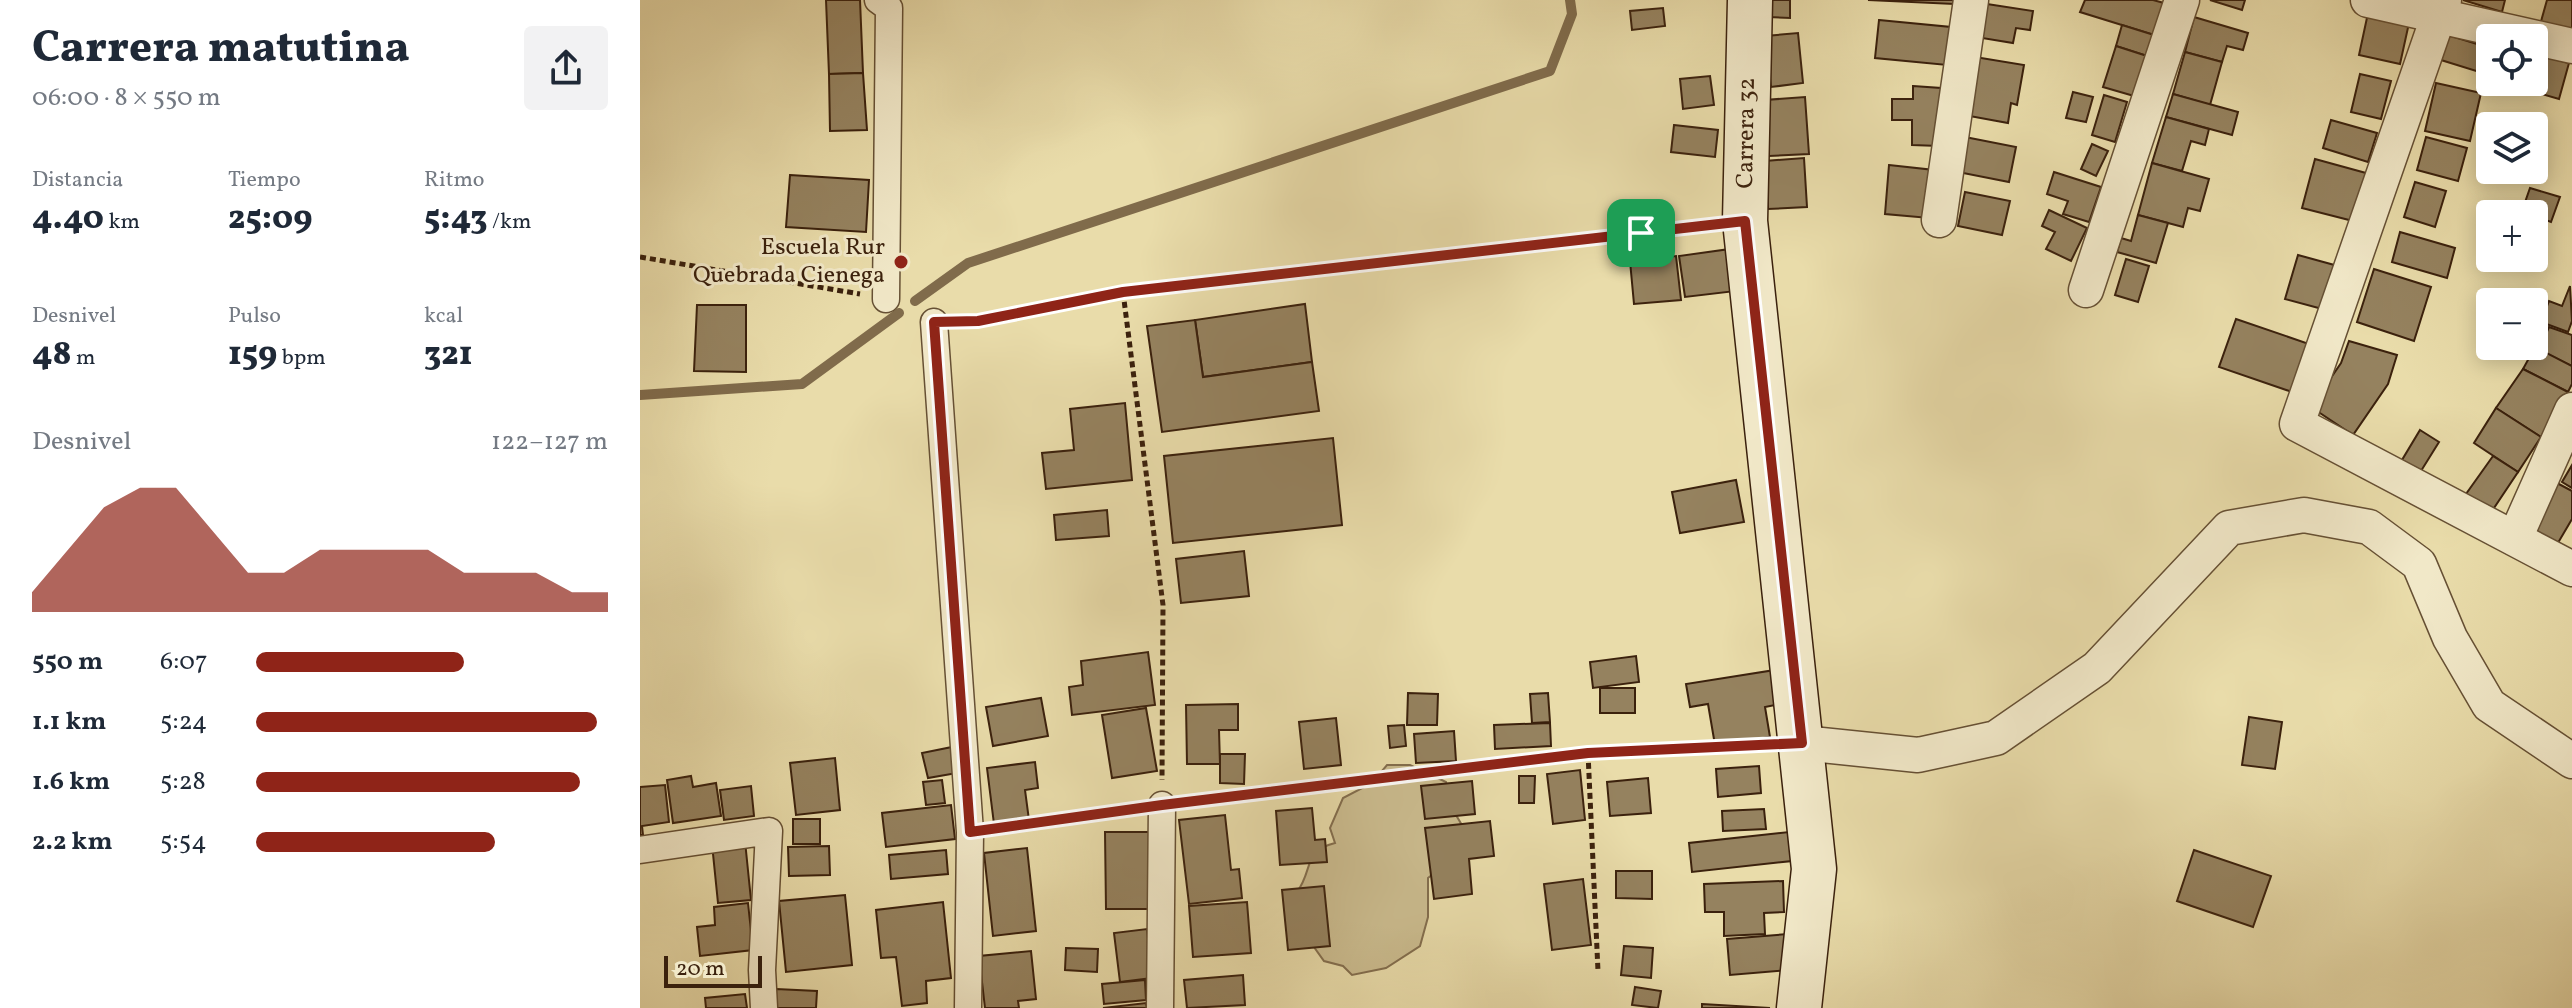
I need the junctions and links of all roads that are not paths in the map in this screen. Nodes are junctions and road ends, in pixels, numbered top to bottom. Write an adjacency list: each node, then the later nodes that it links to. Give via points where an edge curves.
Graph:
1 (878, 0): 10 (street, via 889,8)
2 (1750, 0): 15 (main road, Carrera 32, via 1745,221)
3 (1971, 0): 8 (street)
4 (2182, 0): 9 (street)
5 (2368, 0): 6 (street)
6 (2441, 8): 7 (street); 13 (street, via 2297,424)
7 (2572, 46)
8 (1939, 220)
9 (2086, 290)
10 (886, 299)
11 (934, 322): 20 (street, via 970,832)
12 (2572, 410): 13 (street)
13 (2515, 538): 14 (street)
14 (2572, 569)
15 (1802, 743): 16 (street, via 1918,755 1996,738 2097,668 2229,528 2304,515 2369,527 2419,564 2450,638 2489,705); 22 (main road, Carrera 32, via 1814,869)
16 (2572, 761)
17 (1162, 805): 21 (street)
18 (640, 850): 19 (street, via 769,831)
19 (764, 1008)
20 (968, 1008)
21 (1160, 1008)
22 (1799, 1008)

